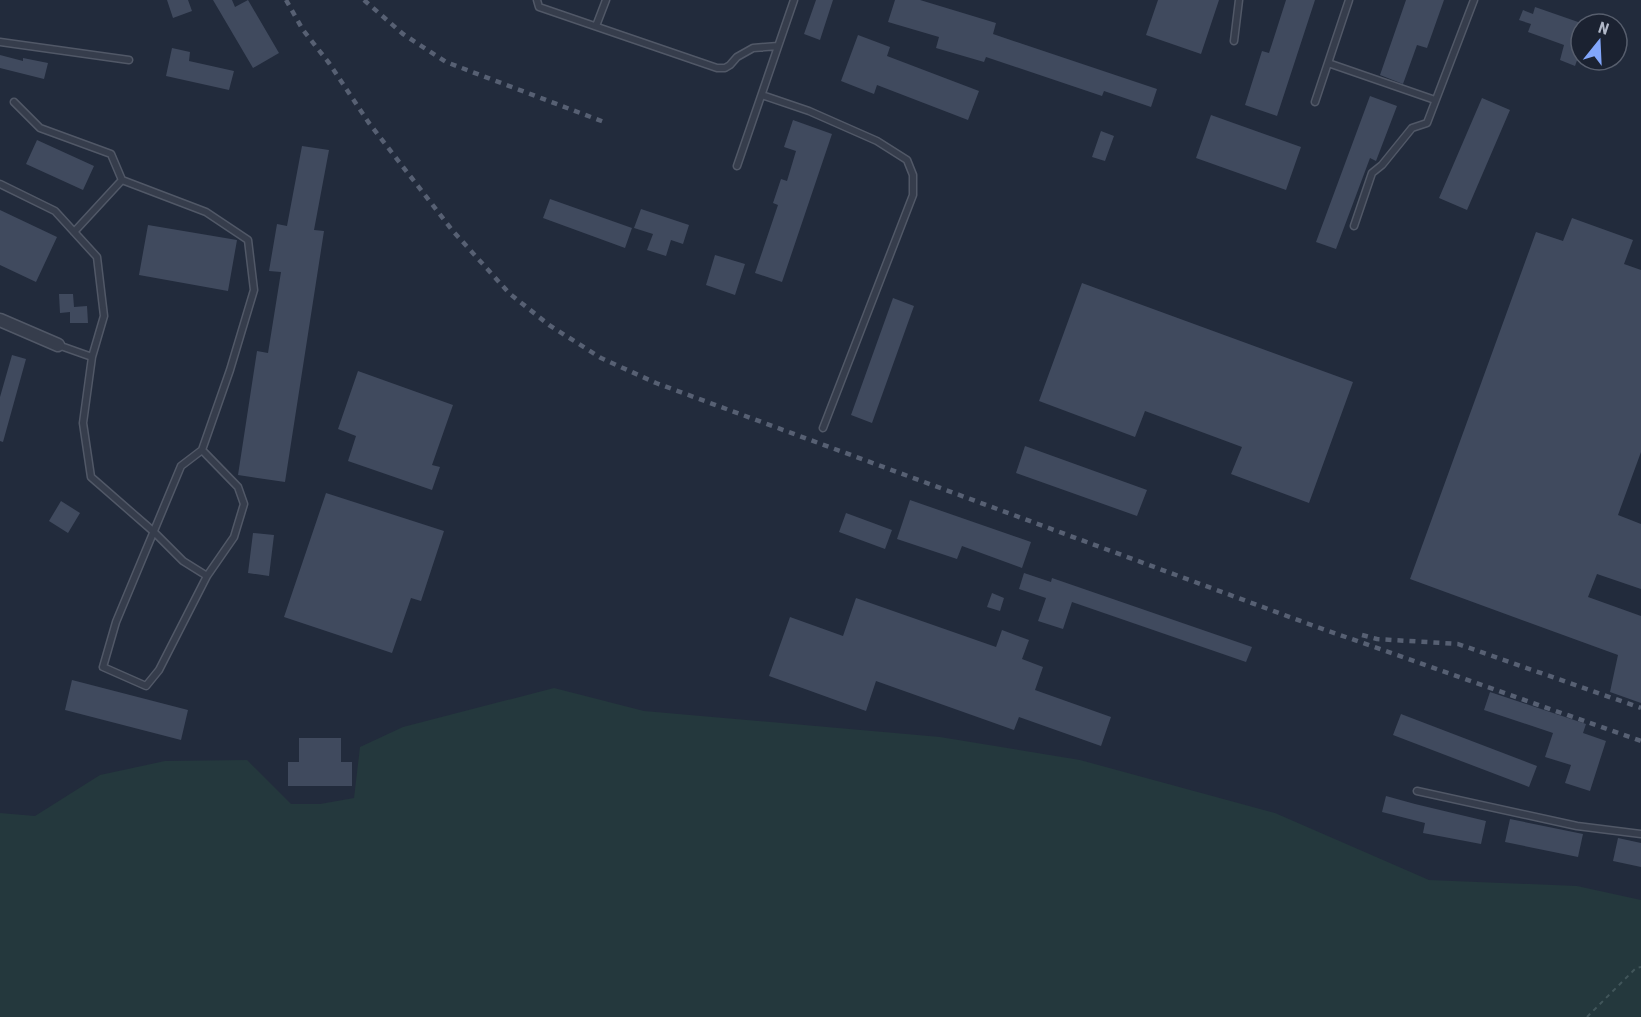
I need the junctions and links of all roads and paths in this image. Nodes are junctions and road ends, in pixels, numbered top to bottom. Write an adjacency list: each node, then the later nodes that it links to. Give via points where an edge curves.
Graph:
1 (537, 0): 7 (lane, via 539,7)
2 (606, 0): 7 (lane)
3 (794, 0): 10 (lane)
4 (1239, 0): 8 (lane)
5 (1349, 0): 12 (lane)
6 (1474, 0): 14 (lane)
7 (596, 26): 10 (lane, via 717,68 730,65 753,48)
8 (1234, 41)
9 (0, 42): 11 (lane)
10 (778, 46): 13 (lane)
11 (129, 60)
12 (1328, 63): 14 (lane); 16 (lane)
13 (762, 95): 17 (lane); 25 (lane, via 877,141 907,160 913,175 913,195)
14 (1435, 100): 20 (lane, via 1427,123 1412,128 1372,173)
15 (14, 102): 18 (lane, via 40,129 111,154)
16 (1315, 102)
17 (737, 166)
18 (122, 180): 21 (lane); 26 (lane, via 206,212 248,240 254,290)
19 (0, 184): 21 (lane, via 55,211)
20 (1354, 226)
21 (74, 232): 24 (lane, via 97,257 104,316)
22 (0, 320): 23 (street)
23 (58, 345): 24 (lane)
24 (92, 357): 27 (lane, via 83,423 91,477)
25 (823, 428)
26 (202, 450): 27 (lane, via 182,466); 28 (lane, via 238,487 244,504 234,537)
27 (154, 532): 28 (lane, via 183,561); 28 (lane, via 116,622 103,667 146,686 159,670)
28 (207, 576)
29 (1417, 790): 30 (lane, via 1577,826)
30 (1641, 834)
31 (1641, 967): 32 (path)
32 (1587, 1017)

